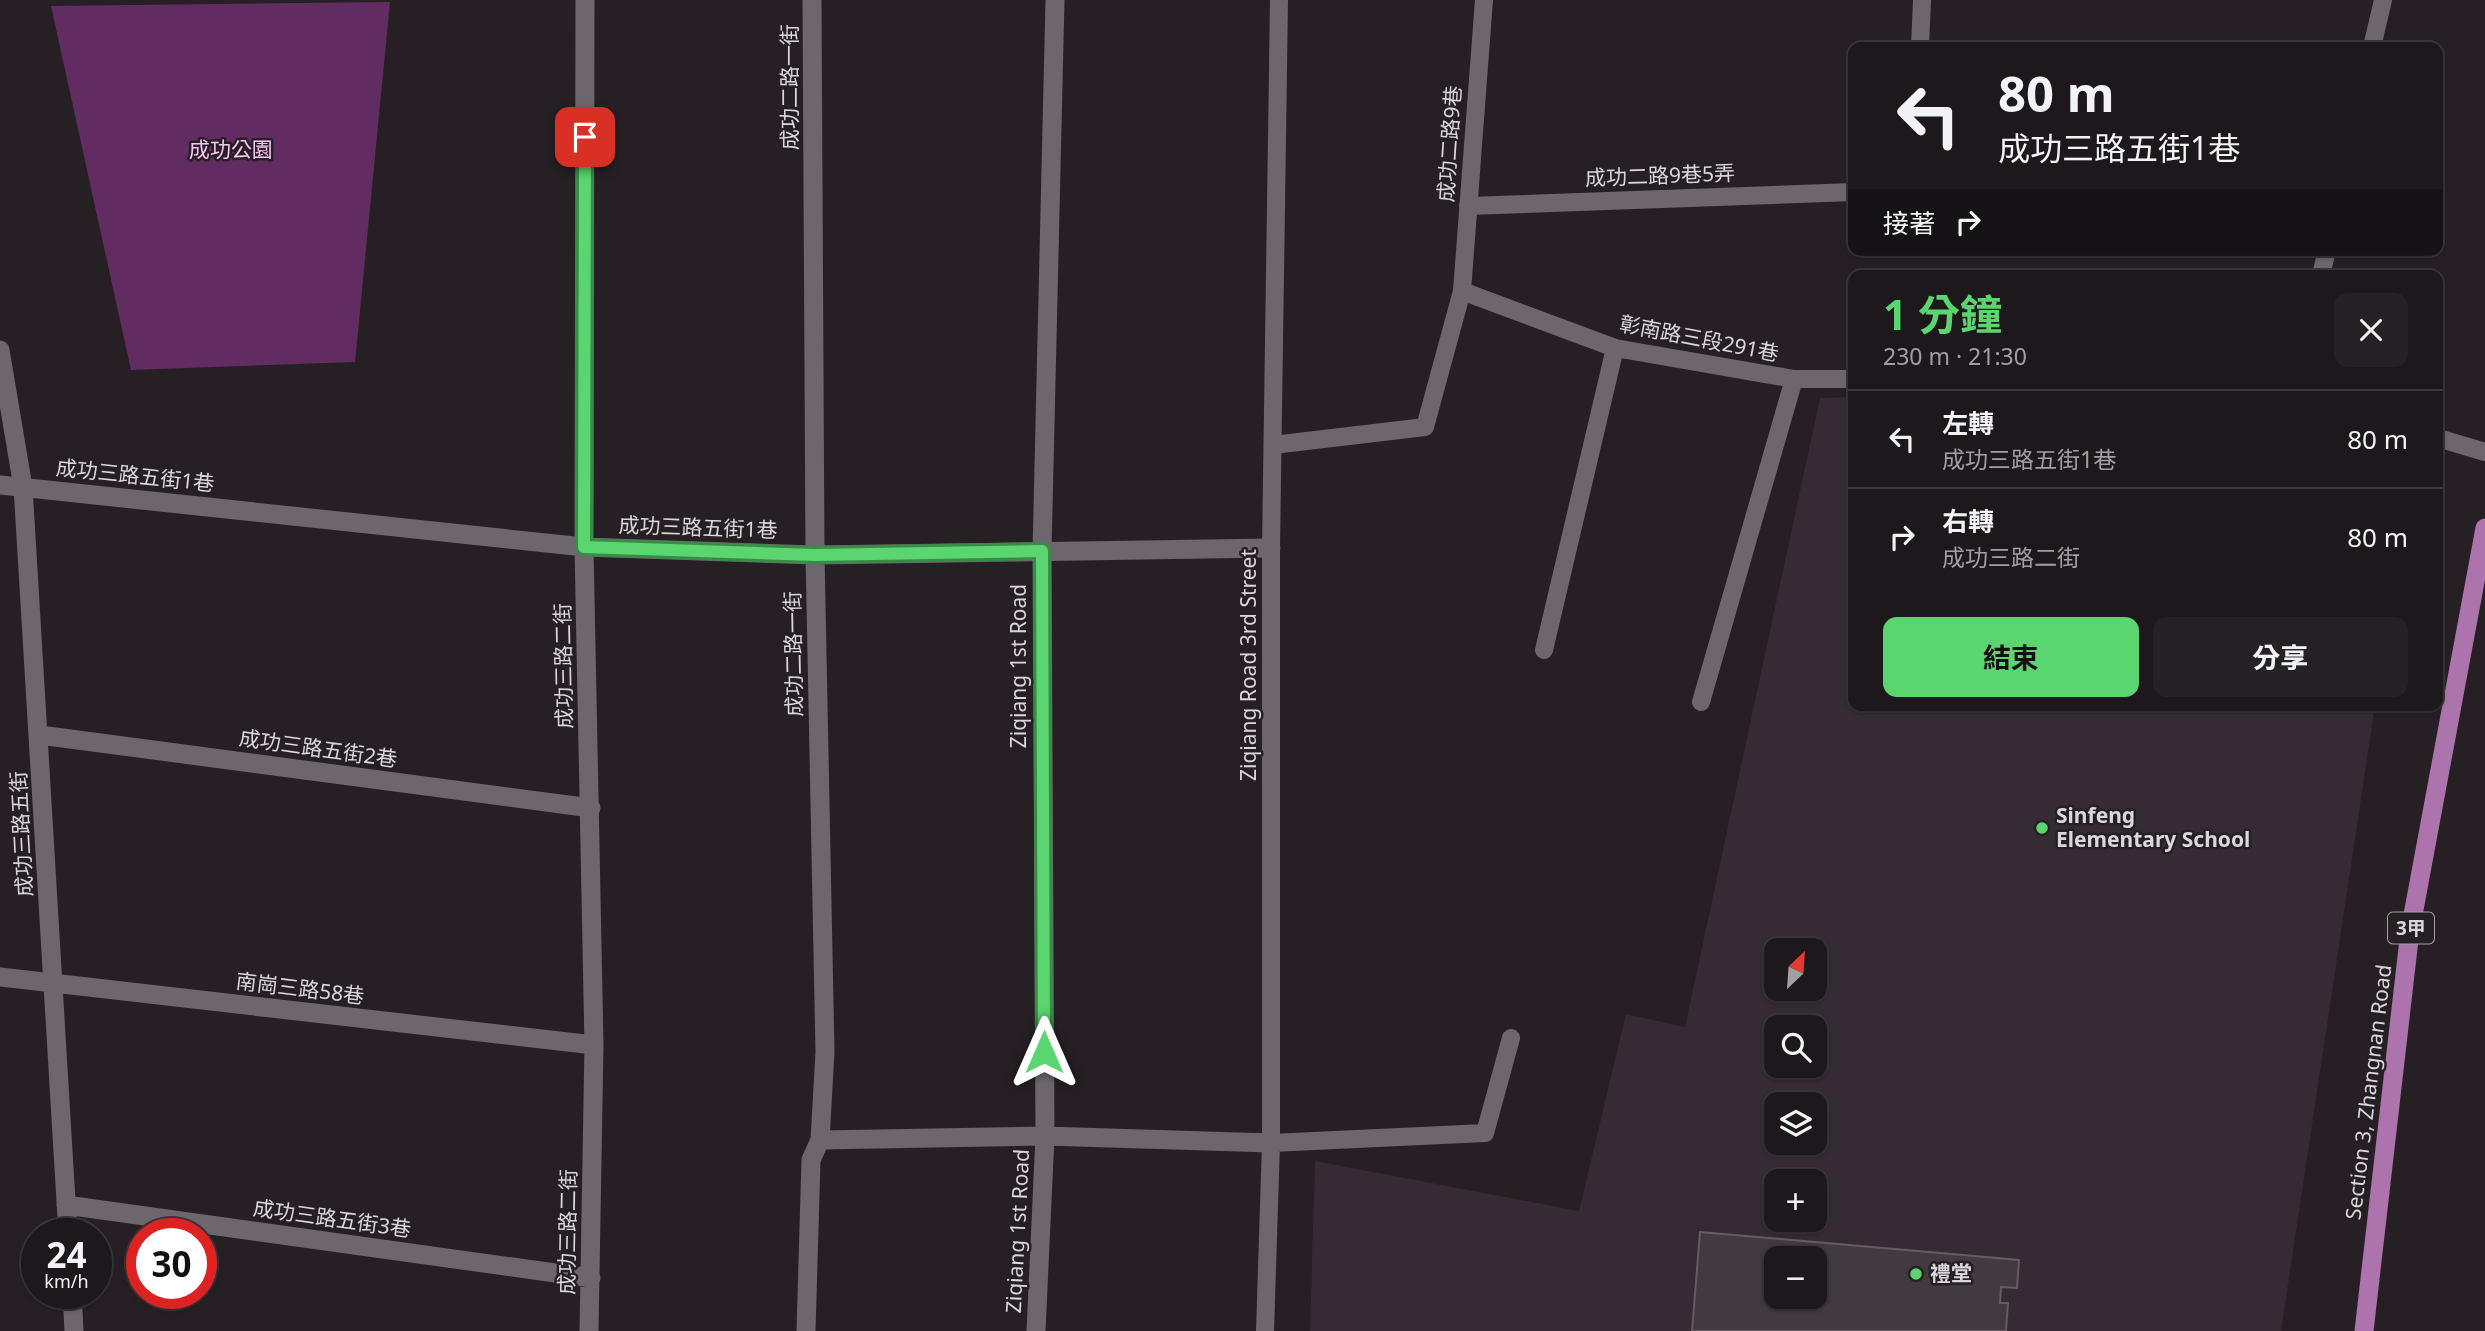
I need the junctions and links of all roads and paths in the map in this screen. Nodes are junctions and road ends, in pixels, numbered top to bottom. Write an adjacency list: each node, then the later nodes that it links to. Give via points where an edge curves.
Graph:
1 (585, 0): 23 (street, 成功三路二街)
2 (812, 0): 26 (street, 成功二路一街)
3 (1055, 0): 25 (street, Ziqiang 1st Road)
4 (1279, 0): 18 (lane, Ziqiang Road 3rd Street)
5 (1484, 0): 11 (lane, 成功二路9巷)
6 (1922, 0): 8 (lane)
7 (2383, 0): 9 (lane)
8 (1920, 42)
9 (2373, 42)
10 (1848, 192): 11 (lane, 成功二路9巷5弄)
11 (1468, 206): 12 (lane, 成功二路9巷)
12 (1462, 291): 13 (lane, 彰南路三段291巷); 18 (lane, 成功二路9巷, via 1425,427)
13 (1615, 348): 15 (lane, 彰南路三段291巷); 27 (lane)
14 (0, 350): 21 (street, 成功三路五街)
15 (1794, 379): 16 (lane, 彰南路三段291巷); 28 (lane)
16 (1848, 379)
17 (2443, 439): 19 (lane)
18 (1273, 445): 24 (lane, Ziqiang Road 3rd Street)
19 (2485, 452)
20 (0, 485): 21 (street, 成功三路五街1巷)
21 (23, 487): 23 (street, 成功三路五街1巷); 29 (street, 成功三路五街)
22 (2485, 528): 47 (main road, Section 3, Zhangnan Road / 3甲, via 2410,931)
23 (584, 547): 26 (street, 成功三路五街1巷); 30 (street, 成功三路二街)
24 (1271, 548): 25 (street, 成功三路五街1巷); 37 (lane, Ziqiang Road 3rd Street)
25 (1042, 551): 26 (street, 成功三路五街1巷); 35 (street, Ziqiang 1st Road)
26 (815, 555): 36 (street, 成功二路一街, via 825,1052)
27 (1544, 650)
28 (1701, 702)
29 (40, 735): 30 (street, 成功三路五街2巷); 32 (street, 成功三路五街)
30 (591, 807): 34 (street, 成功三路二街)
31 (0, 977): 32 (street, 南崗三路58巷)
32 (52, 984): 34 (street, 南崗三路58巷); 38 (street, 成功三路五街)
33 (1511, 1038): 37 (lane, via 1485,1133)
34 (594, 1045): 40 (street, 成功三路二街)
35 (1045, 1136): 36 (street); 37 (street); 45 (street, Ziqiang 1st Road)
36 (820, 1140): 44 (street, 成功二路一街, via 811,1160)
37 (1271, 1143): 46 (lane, Ziqiang Road 3rd Street)
38 (66, 1205): 39 (street, 成功三路五街); 40 (street, 成功三路五街3巷)
39 (67, 1218)
40 (590, 1278): 43 (street, 成功三路二街)
41 (73, 1309): 42 (street)
42 (74, 1331)
43 (589, 1331)
44 (806, 1331)
45 (1036, 1331)
46 (1265, 1331)
47 (2364, 1331)

